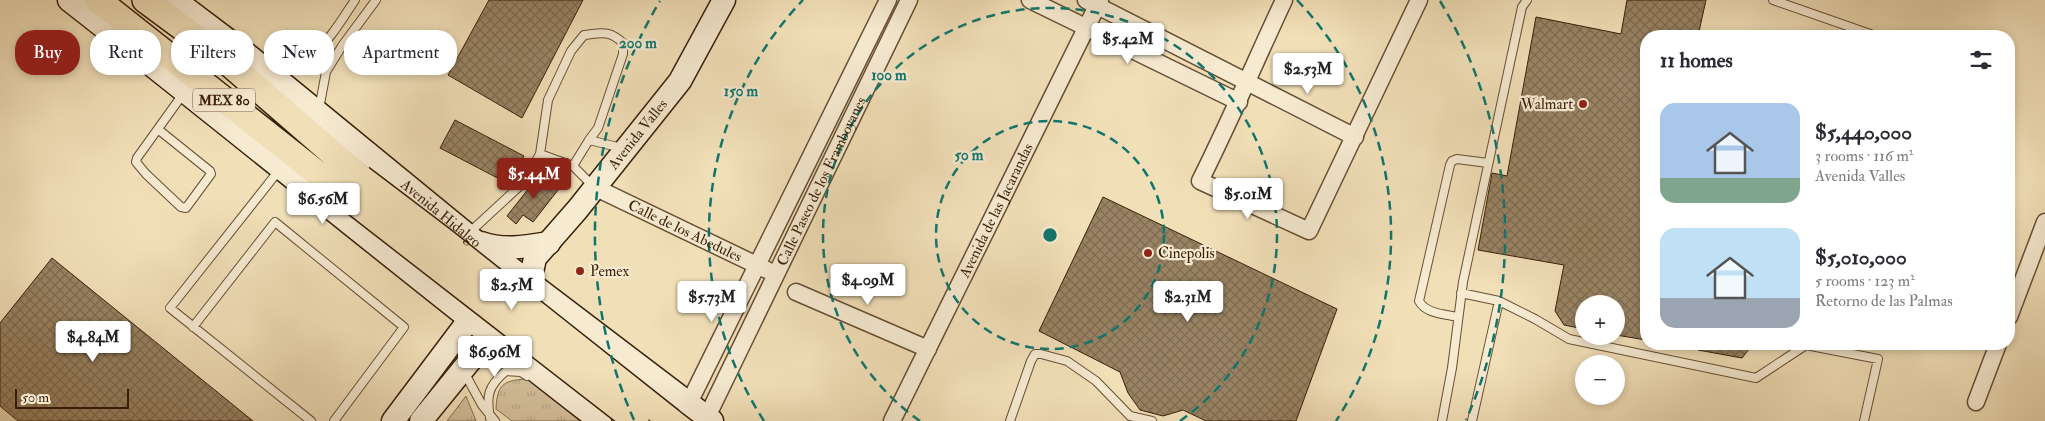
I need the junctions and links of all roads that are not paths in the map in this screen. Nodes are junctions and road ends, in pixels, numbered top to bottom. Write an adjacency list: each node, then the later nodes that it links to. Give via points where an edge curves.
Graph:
1 (69, 0): 20 (street)
2 (98, 0): 32 (main road, MEX 80)
3 (145, 0): 32 (main road, MEX 80, via 218,54)
4 (175, 0): 18 (street, Avenida Hidalgo)
5 (355, 0): 18 (lane, via 314,55 295,64)
6 (376, 0): 22 (lane, via 326,72)
7 (724, 0): 26 (street, Avenida Valles, via 680,81)
8 (888, 0): 36 (street, Calle Paseo de los Framboyanes)
9 (910, 0): 37 (street, Calle Paseo de los Framboyanes)
10 (1030, 0): 16 (street)
11 (1284, 0): 19 (street)
12 (1419, 0): 24 (street)
13 (1527, 0): 28 (lane, via 1522,8)
14 (1773, 0): 17 (lane)
15 (1094, 2): 16 (street, Avenida de las Jacarandas); 19 (street)
16 (1086, 27): 21 (street); 48 (street, Avenida de las Jacarandas)
17 (1859, 30)
18 (257, 63): 22 (street, Avenida Hidalgo)
19 (1246, 81): 21 (street); 24 (street)
20 (185, 91): 23 (lane); 30 (street)
21 (1239, 102): 24 (street, via 1200,181 1309,231)
22 (318, 114): 34 (street, Avenida Hidalgo)
23 (159, 130): 23 (lane, via 136,162 174,201 186,208 212,174)
24 (1355, 137)
25 (589, 140): 26 (lane); 27 (lane, via 598,128 623,54 623,43 614,34 584,35 571,51 548,100); 29 (lane)
26 (626, 150): 31 (street, Avenida Valles)
27 (540, 154): 29 (lane); 34 (lane)
28 (1488, 163): 40 (lane); 45 (lane, via 1457,159 1450,165 1419,301 1428,310)
29 (573, 166): 31 (lane)
30 (281, 168): 44 (street); 46 (lane, via 170,308)
31 (594, 187): 35 (street, Avenida Valles); 36 (street, Calle de los Abedules)
32 (355, 189): 65 (main road, MEX 80, bridge); 66 (main road, MEX 80, bridge, via 452,247)
33 (2045, 222): 43 (street)
34 (485, 249): 35 (street, Avenida Valles); 35 (street); 38 (street, Avenida Hidalgo); 44 (street)
35 (542, 250): 38 (street, Avenida Valles)
36 (758, 266): 37 (street, Calle de los Abedules); 49 (street, Calle Paseo de los Framboyanes)
37 (776, 274): 54 (street, Calle Paseo de los Framboyanes)
38 (530, 282): 41 (street, Avenida Hidalgo); 47 (street)
39 (796, 292): 48 (street)
40 (1461, 293): 42 (lane); 45 (lane)
41 (551, 298): 53 (street, via 541,302 526,323 513,344); 58 (street, Avenida Hidalgo)
42 (1499, 301): 50 (lane, via 1568,339 1756,378); 71 (lane)
43 (2015, 301)
44 (461, 312): 47 (street); 62 (street)
45 (1458, 317): 70 (lane)
46 (193, 327): 60 (lane); 61 (lane, via 275,222 404,327)
47 (490, 336): 53 (street); 55 (street)
48 (928, 349): 67 (street, Avenida de las Jacarandas)
49 (716, 350): 54 (street); 58 (street, Calle Paseo de los Framboyanes)
50 (1798, 350)
51 (1832, 350): 72 (lane, via 1878,359)
52 (1996, 350): 57 (street)
53 (515, 356): 55 (street); 56 (street)
54 (736, 357): 58 (street, Calle Paseo de los Framboyanes)
55 (465, 365): 59 (lane, via 475,394); 63 (street)
56 (562, 391): 59 (lane, via 520,372 506,371 489,390 487,402); 64 (street)
57 (1976, 402)
58 (703, 414)
59 (493, 419)
60 (311, 421)
61 (334, 421)
62 (393, 421)
63 (421, 421)
64 (600, 421)
65 (636, 421)
66 (671, 421)
67 (892, 421)
68 (1010, 421): 69 (lane, via 1031,361 1035,354 1041,354 1067,361 1096,381 1130,416)
69 (1152, 421)
70 (1442, 421)
71 (1472, 421)
72 (1864, 421)

